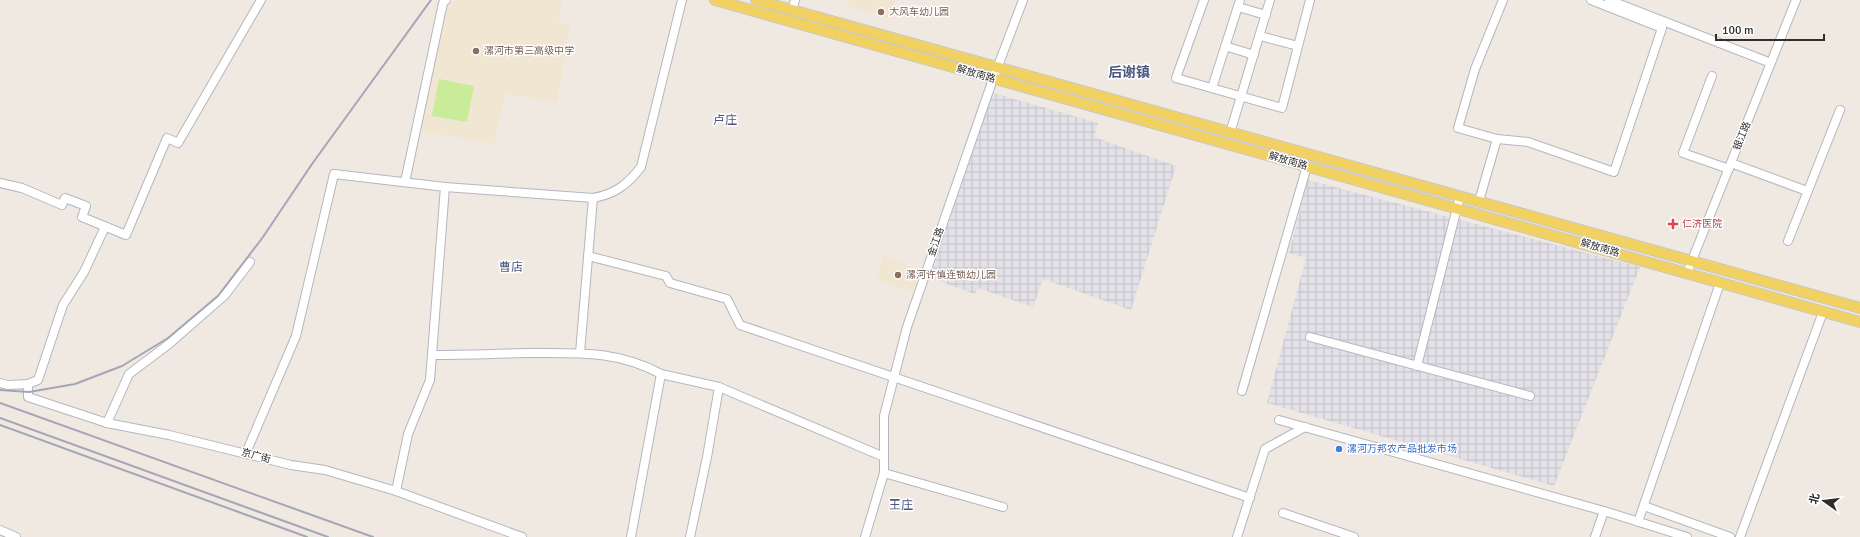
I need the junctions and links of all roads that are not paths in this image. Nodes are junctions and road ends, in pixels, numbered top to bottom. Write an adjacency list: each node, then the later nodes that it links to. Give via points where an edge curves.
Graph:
1 (261, 0): 41 (street, via 178,143 167,138 126,235)
2 (446, 0): 33 (street, via 443,3)
3 (682, 0): 38 (street, via 641,167 622,189)
4 (715, 0): 25 (main road, 解放南路)
5 (756, 0): 16 (main road, 解放南路)
6 (795, 0): 16 (street)
7 (1023, 0): 23 (street, 金江路)
8 (1204, 0): 26 (street, via 1176,78)
9 (1270, 0): 17 (street)
10 (1310, 0): 20 (street)
11 (1503, 0): 30 (street, via 1475,69 1458,128)
12 (1591, 0): 30 (street, via 1662,28 1614,172 1528,142)
13 (1609, 0): 22 (street)
14 (1796, 0): 22 (street, 银江路)
15 (1239, 3): 17 (street); 19 (street)
16 (792, 10): 23 (main road, 解放南路)
17 (1266, 15): 18 (street)
18 (1260, 36): 20 (street); 21 (street)
19 (1225, 46): 21 (street); 26 (street)
20 (1298, 46): 27 (street, via 1282,108)
21 (1254, 55): 27 (street)
22 (1771, 63): 32 (street, 银江路)
23 (998, 68): 25 (street, 金江路); 29 (main road, 解放南路)
24 (1712, 76): 32 (street, via 1683,153)
25 (993, 79): 31 (main road, 解放南路); 56 (street, 金江路, via 907,327)
26 (1212, 88): 27 (street)
27 (1241, 97): 29 (street)
28 (1840, 110): 36 (street)
29 (1230, 133): 37 (main road, 解放南路)
30 (1497, 139): 39 (street)
31 (1306, 166): 40 (main road, 解放南路); 60 (street)
32 (1730, 166): 36 (street); 44 (street, 银江路)
33 (405, 182): 35 (street); 65 (street, via 334,174 296,336)
34 (0, 184): 41 (street, via 22,188 62,205 65,198 86,206 82,217)
35 (445, 187): 38 (street); 53 (street)
36 (1807, 191): 42 (street)
37 (1460, 196): 39 (main road, 解放南路); 40 (street)
38 (593, 198): 43 (street)
39 (1478, 201): 44 (main road, 解放南路)
40 (1457, 208): 46 (main road, 解放南路); 54 (street)
41 (105, 226): 58 (street, via 84,272 63,305 38,380)
42 (1788, 241)
43 (588, 256): 52 (street); 56 (street, via 666,276 670,283 727,299 740,325)
44 (1692, 261): 46 (street, 银江路); 48 (main road, 解放南路)
45 (250, 262): 63 (street, via 225,295 129,374)
46 (1687, 273): 47 (main road, 解放南路)
47 (1720, 283): 49 (main road, 解放南路); 70 (street)
48 (1860, 308)
49 (1823, 312): 50 (main road, 解放南路); 86 (street)
50 (1860, 322)
51 (1310, 337): 54 (street)
52 (580, 352): 53 (street); 55 (street, via 632,360)
53 (432, 355): 68 (street, via 430,380 408,434)
54 (1417, 366): 61 (street)
55 (661, 374): 59 (street); 78 (street)
56 (895, 376): 66 (street, 金江路, via 884,416); 69 (street)
57 (0, 383): 58 (street)
58 (28, 384): 63 (street, 京广街, via 28,397)
59 (718, 387): 66 (street); 79 (street, via 707,457)
60 (1242, 391)
61 (1530, 396)
62 (1279, 420): 64 (street)
63 (107, 423): 65 (street, 京广街)
64 (1305, 427): 69 (street, via 1265,449); 72 (street)
65 (246, 453): 68 (street, 京广街, via 291,465 325,470)
66 (884, 456): 67 (street, 金江路)
67 (884, 473): 71 (street); 80 (street, 金江路)
68 (396, 491): 77 (street, 京广街)
69 (1250, 498): 81 (street)
70 (1644, 506): 74 (street); 85 (street)
71 (1003, 507)
72 (1604, 511): 74 (street); 83 (street)
73 (1283, 512): 82 (street)
74 (1638, 522): 84 (street)
75 (0, 530): 76 (street)
76 (16, 537)
77 (522, 537)
78 (631, 537)
79 (690, 537)
80 (865, 537)
81 (1237, 537)
82 (1354, 537)
83 (1595, 537)
84 (1688, 537)
85 (1730, 537)
86 (1740, 537)

